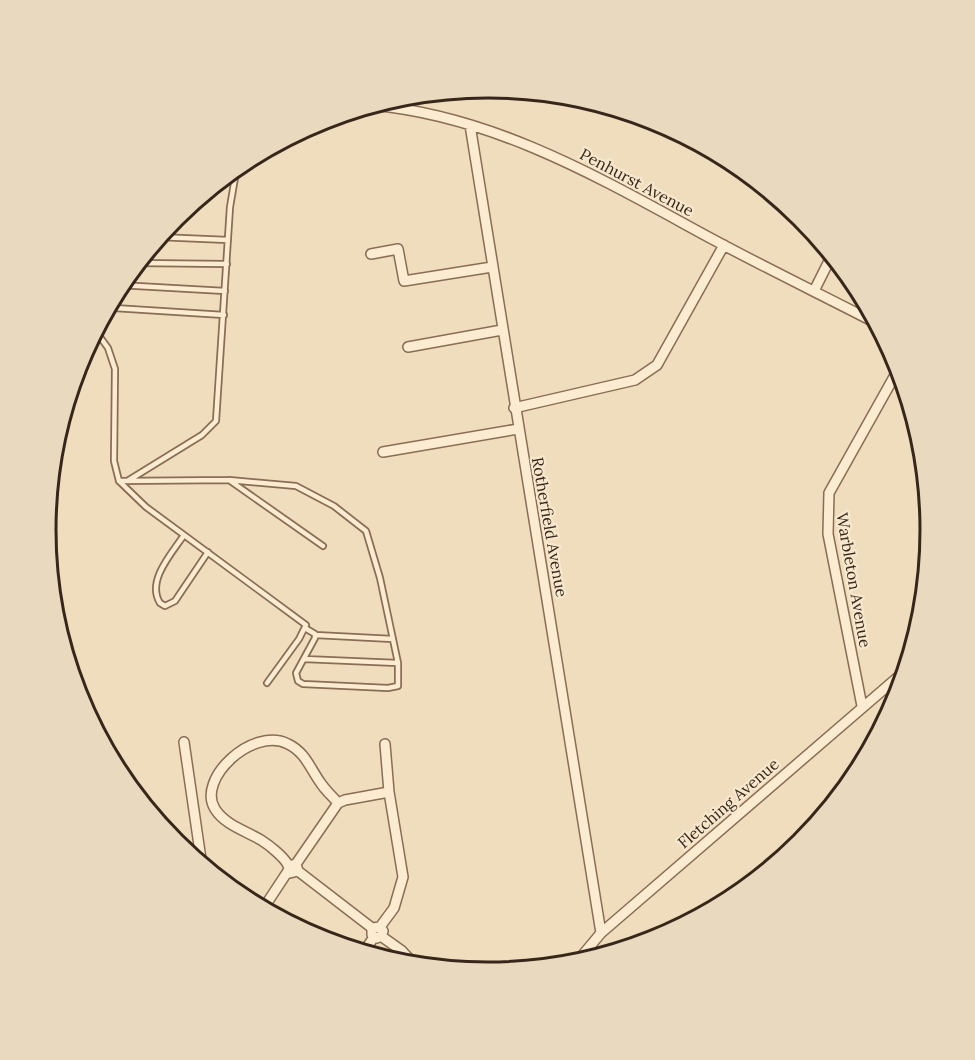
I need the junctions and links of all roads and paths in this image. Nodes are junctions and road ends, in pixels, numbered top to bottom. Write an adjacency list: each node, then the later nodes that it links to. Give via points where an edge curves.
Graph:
1 (396, 108): 2 (street, Penhurst Avenue)
2 (470, 125): 6 (street, Penhurst Avenue, via 536,147); 11 (street, Rotherfield Avenue)
3 (235, 179): 5 (lane)
4 (170, 238): 5 (lane)
5 (228, 240): 9 (lane)
6 (724, 245): 14 (street, Penhurst Avenue); 22 (street, via 650,371 635,380)
7 (371, 254): 11 (street, via 398,249 402,281)
8 (148, 263): 9 (lane)
9 (227, 264): 13 (lane)
10 (828, 264): 14 (street)
11 (492, 267): 18 (street, Rotherfield Avenue)
12 (131, 286): 13 (lane)
13 (225, 291): 16 (lane)
14 (814, 291): 17 (street, Penhurst Avenue)
15 (117, 308): 16 (lane)
16 (224, 315): 25 (lane, via 216,421 202,435)
17 (863, 316)
18 (502, 330): 20 (street); 22 (street, Rotherfield Avenue)
19 (101, 338): 27 (lane, via 115,369 114,461)
20 (408, 347)
21 (892, 379): 38 (street, Warbleton Avenue, via 827,502 828,534)
22 (514, 408): 23 (street, Rotherfield Avenue)
23 (518, 429): 24 (street); 47 (street, Rotherfield Avenue)
24 (383, 452)
25 (129, 480): 26 (lane); 27 (lane)
26 (229, 480): 29 (lane); 33 (lane, via 296,486 354,519 372,543)
27 (119, 481): 28 (lane)
28 (184, 535): 30 (lane); 30 (lane, via 161,571 155,591 160,603 165,606 175,601)
29 (323, 546)
30 (208, 552): 31 (lane, via 300,618)
31 (305, 628): 32 (lane); 37 (lane)
32 (315, 635): 33 (lane); 34 (lane)
33 (393, 639): 35 (lane)
34 (304, 659): 35 (lane); 35 (lane, via 296,677 312,686 395,688 400,682)
35 (398, 663)
36 (892, 681): 38 (street, Fletching Avenue)
37 (267, 682)
38 (862, 706): 47 (street, Fletching Avenue)
39 (184, 742): 43 (street)
40 (385, 744): 41 (street)
41 (389, 792): 42 (street); 46 (street, via 403,886)
42 (338, 803): 44 (street); 44 (street, via 306,759 289,744 279,740 251,743 230,758 213,792 215,809 228,822 261,840)
43 (200, 852)
44 (293, 868): 45 (street); 46 (street)
45 (268, 902)
46 (377, 932): 48 (street); 50 (street)
47 (601, 933): 49 (street, Fletching Avenue)
48 (368, 945)
49 (587, 950)
50 (405, 954)

